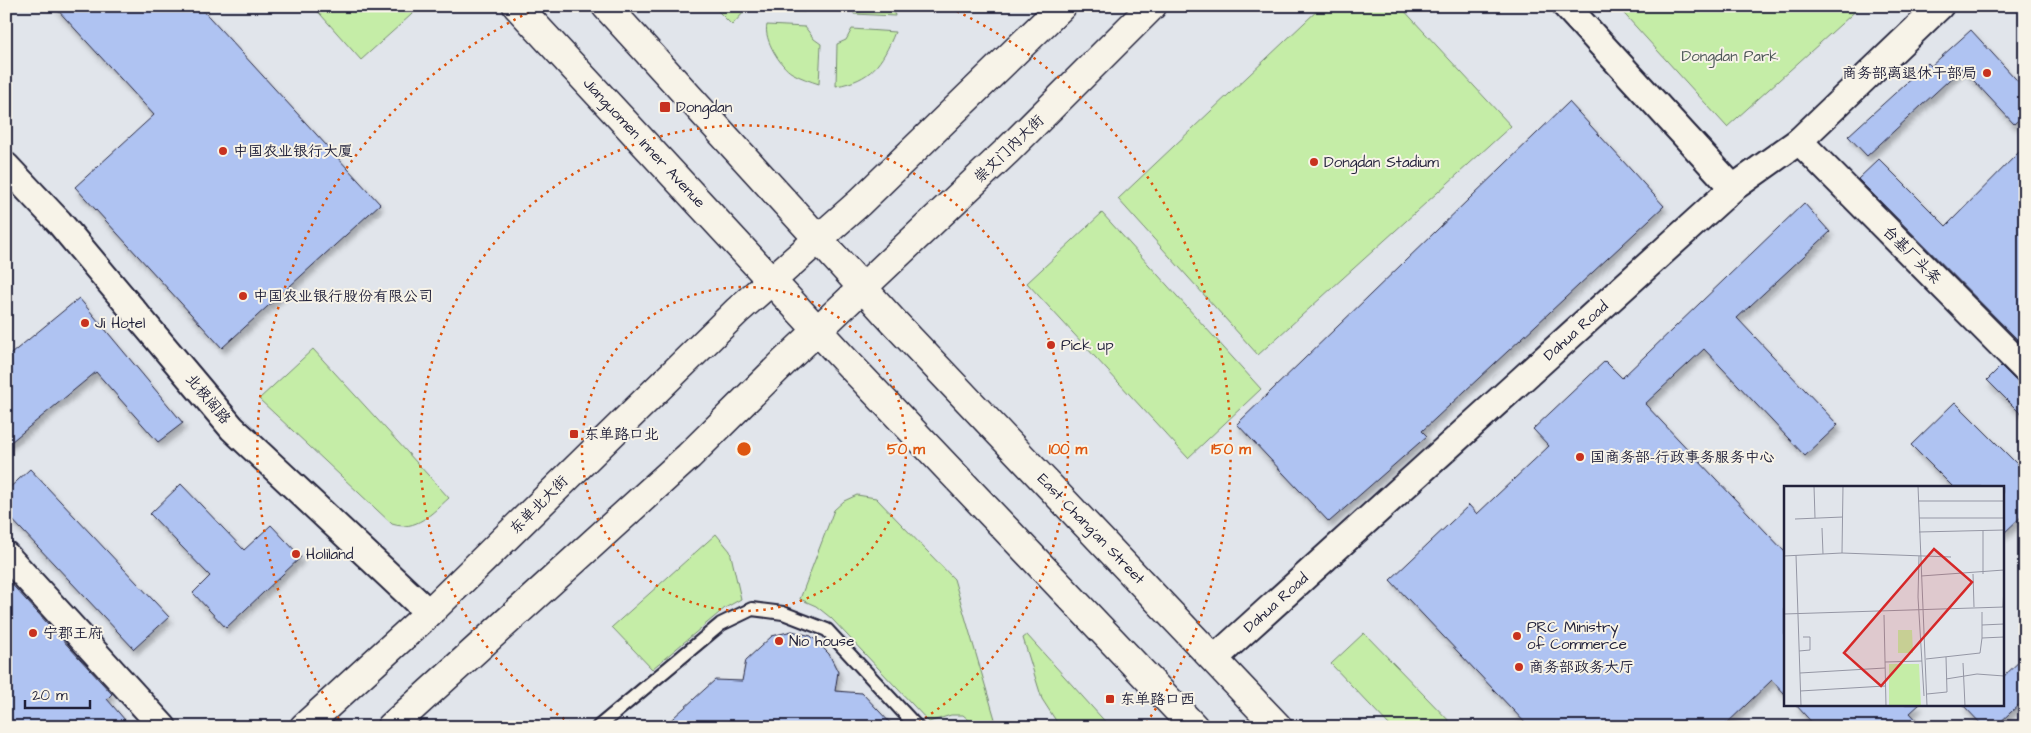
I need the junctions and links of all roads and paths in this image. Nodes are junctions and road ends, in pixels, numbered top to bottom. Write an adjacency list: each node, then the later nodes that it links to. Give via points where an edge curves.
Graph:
1 (517, 6): 11 (main road, Jianguomen Inner Avenue)
2 (606, 6): 10 (main road)
3 (1062, 6): 10 (main road)
4 (1152, 6): 12 (main road, 崇文门内大街)
5 (1566, 6): 9 (street)
6 (1940, 6): 7 (street, Dahua Road)
7 (1799, 141): 9 (street, Dahua Road); 14 (street, 台基厂头条)
8 (6, 166): 16 (street, 北极阁路, via 59,222 232,428)
9 (1733, 188): 17 (street, Dahua Road)
10 (818, 240): 11 (main road, 东单北大街); 12 (main road, East Chang'an Street)
11 (772, 280): 13 (main road, Jianguomen Inner Avenue); 16 (main road, 东单北大街)
12 (863, 289): 13 (main road, 崇文门内大街); 17 (main road, East Chang'an Street)
13 (818, 331): 20 (main road, via 689,456); 23 (main road)
14 (2025, 369)
15 (6, 556): 18 (street)
16 (429, 614): 19 (main road, 东单北大街)
17 (1214, 659): 24 (main road, East Chang'an Street)
18 (163, 727)
19 (304, 727)
20 (391, 727)
21 (598, 727): 22 (lane, via 721,624 752,609 783,613 827,630)
22 (917, 727)
23 (1194, 727)
24 (1278, 727)

